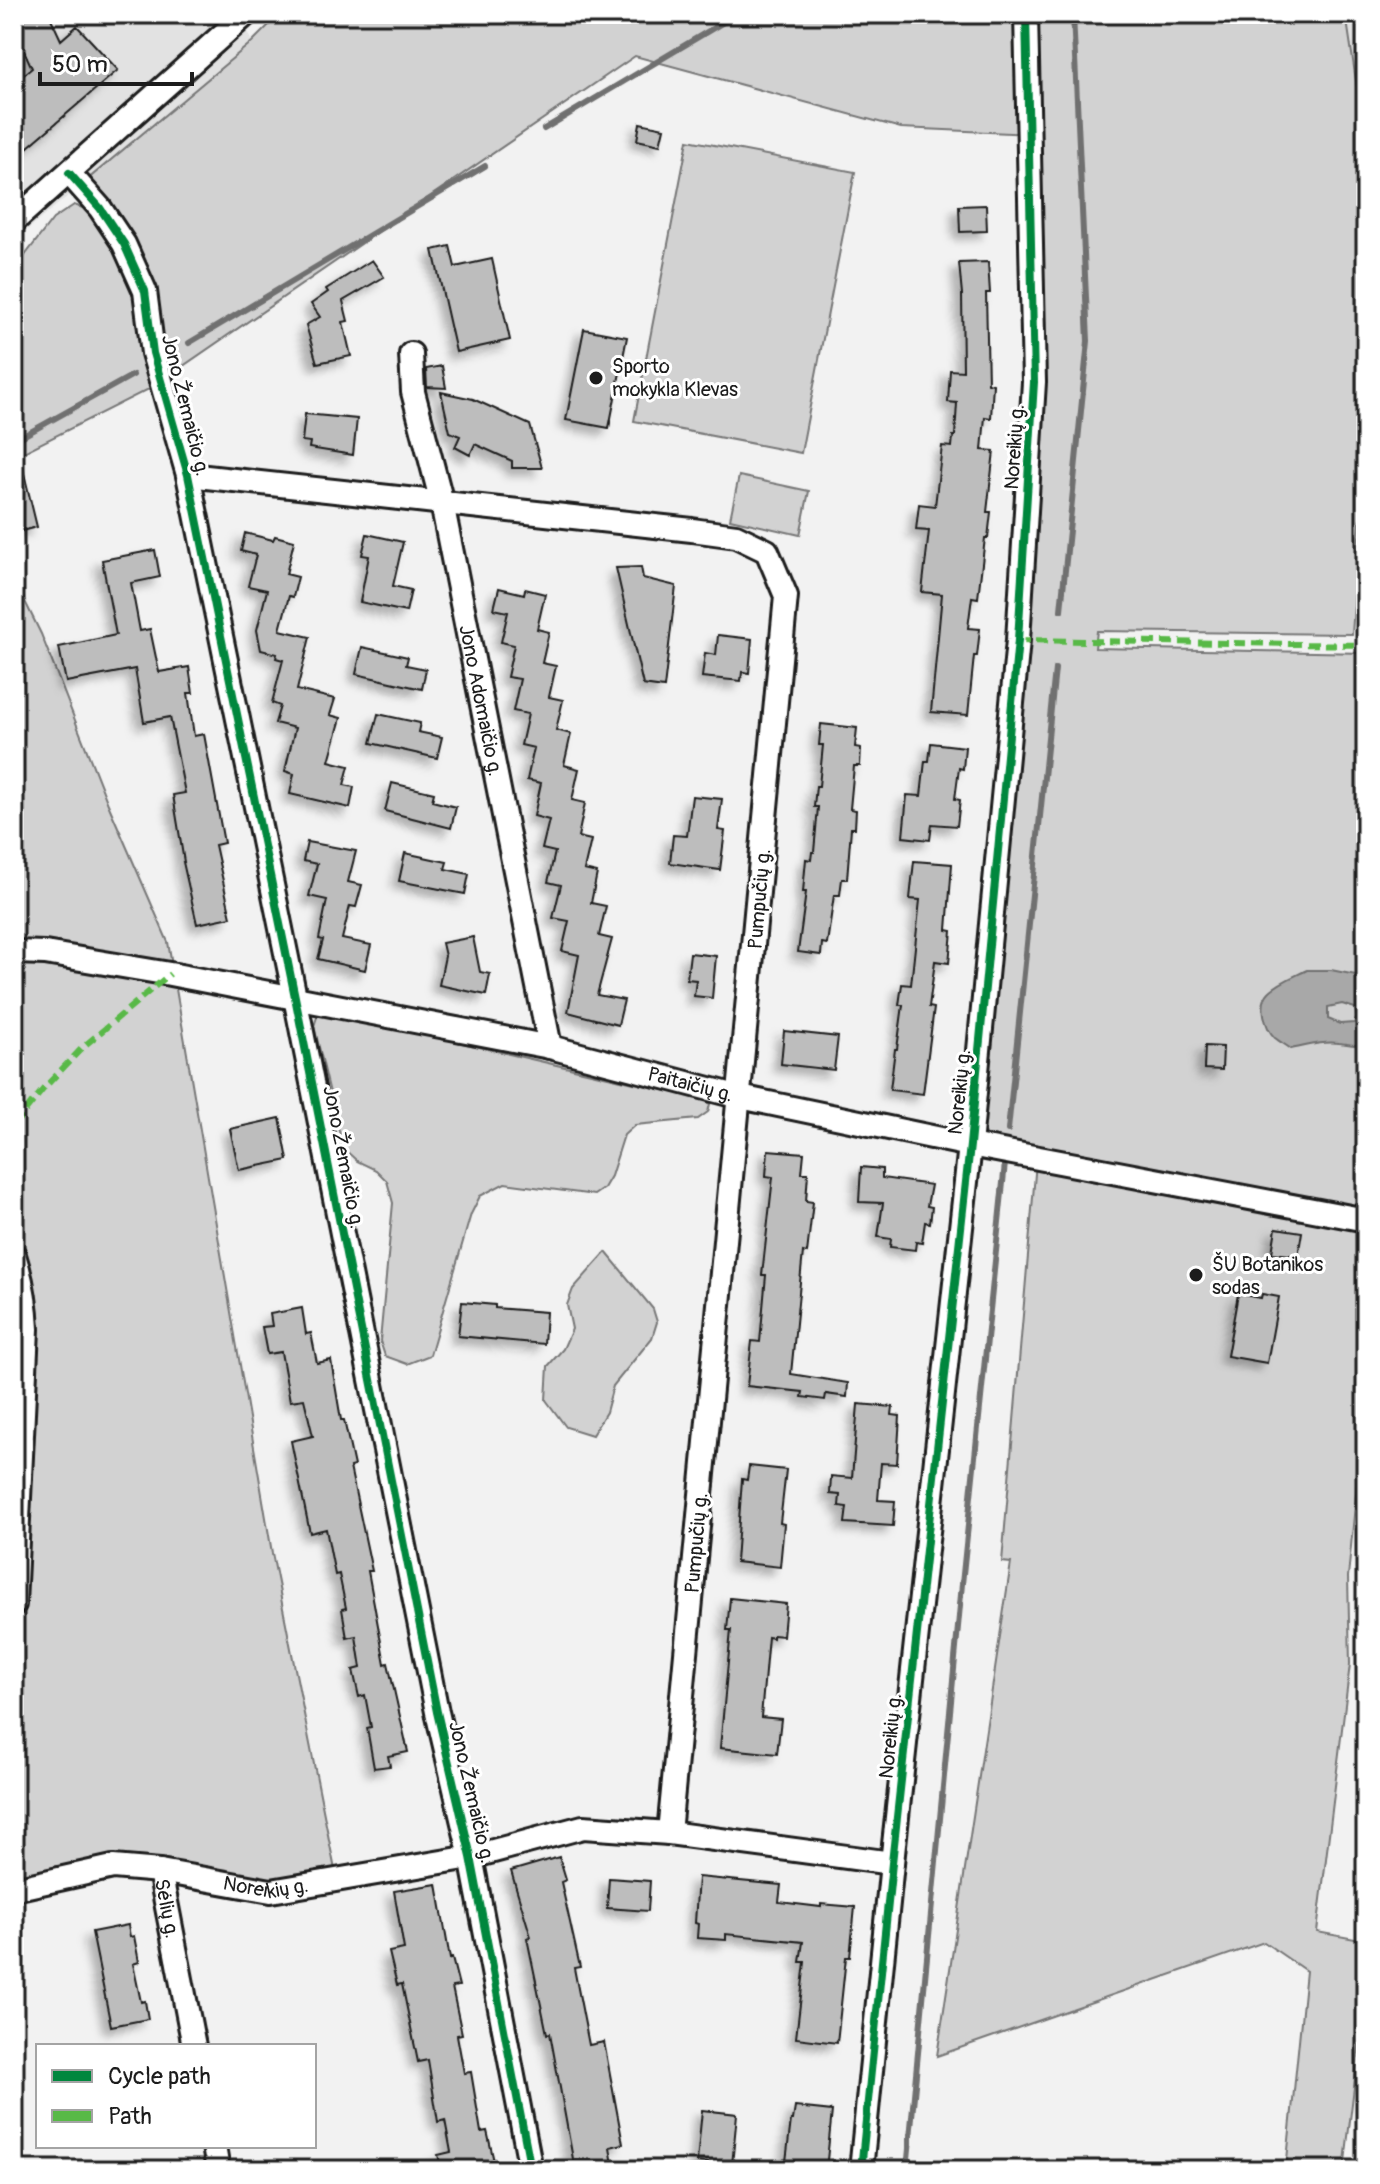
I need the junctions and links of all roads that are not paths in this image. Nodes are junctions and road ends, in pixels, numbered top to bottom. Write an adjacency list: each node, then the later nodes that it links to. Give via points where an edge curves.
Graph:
1 (246, 14): 3 (street)
2 (1026, 14): 12 (street, Noreikių g., via 1034,382 1018,640)
3 (69, 173): 4 (street); 6 (street, Jono Žemaičio g., via 124,244 145,291 153,353)
4 (14, 221)
5 (411, 354): 7 (street, Jono Adomaičio g., via 413,392)
6 (188, 475): 7 (street, Pumpučių g.); 9 (street, Jono Žemaičio g.)
7 (442, 503): 10 (street, Jono Adomaičio g.); 11 (street, Pumpučių g., via 736,536 767,551 786,596)
8 (14, 952): 9 (street, Paitaičių g.)
9 (295, 997): 10 (street, Paitaičių g.); 17 (street, Jono Žemaičio g., via 437,1712)
10 (550, 1047): 11 (street, Paitaičių g.)
11 (740, 1097): 12 (street, Paitaičių g.); 16 (street, Pumpučių g.)
12 (970, 1145): 13 (street, Paitaičių g.); 18 (street, Noreikių g.)
13 (1366, 1220)
14 (14, 1255): 15 (street, via 27,1329)
15 (14, 1604)
16 (669, 1833): 17 (street, Noreikių g., via 583,1827); 18 (street, Noreikių g.)
17 (471, 1857): 19 (street, Noreikių g., via 271,1891); 24 (street, Jono Žemaičio g.)
18 (892, 1863): 25 (street, Noreikių g.)
19 (160, 1871): 20 (street, Sėlių g., via 113,1867); 21 (street, Sėlių g.)
20 (14, 1889)
21 (194, 2044)
22 (214, 2148): 23 (street)
23 (218, 2170)
24 (531, 2170)
25 (861, 2170)

